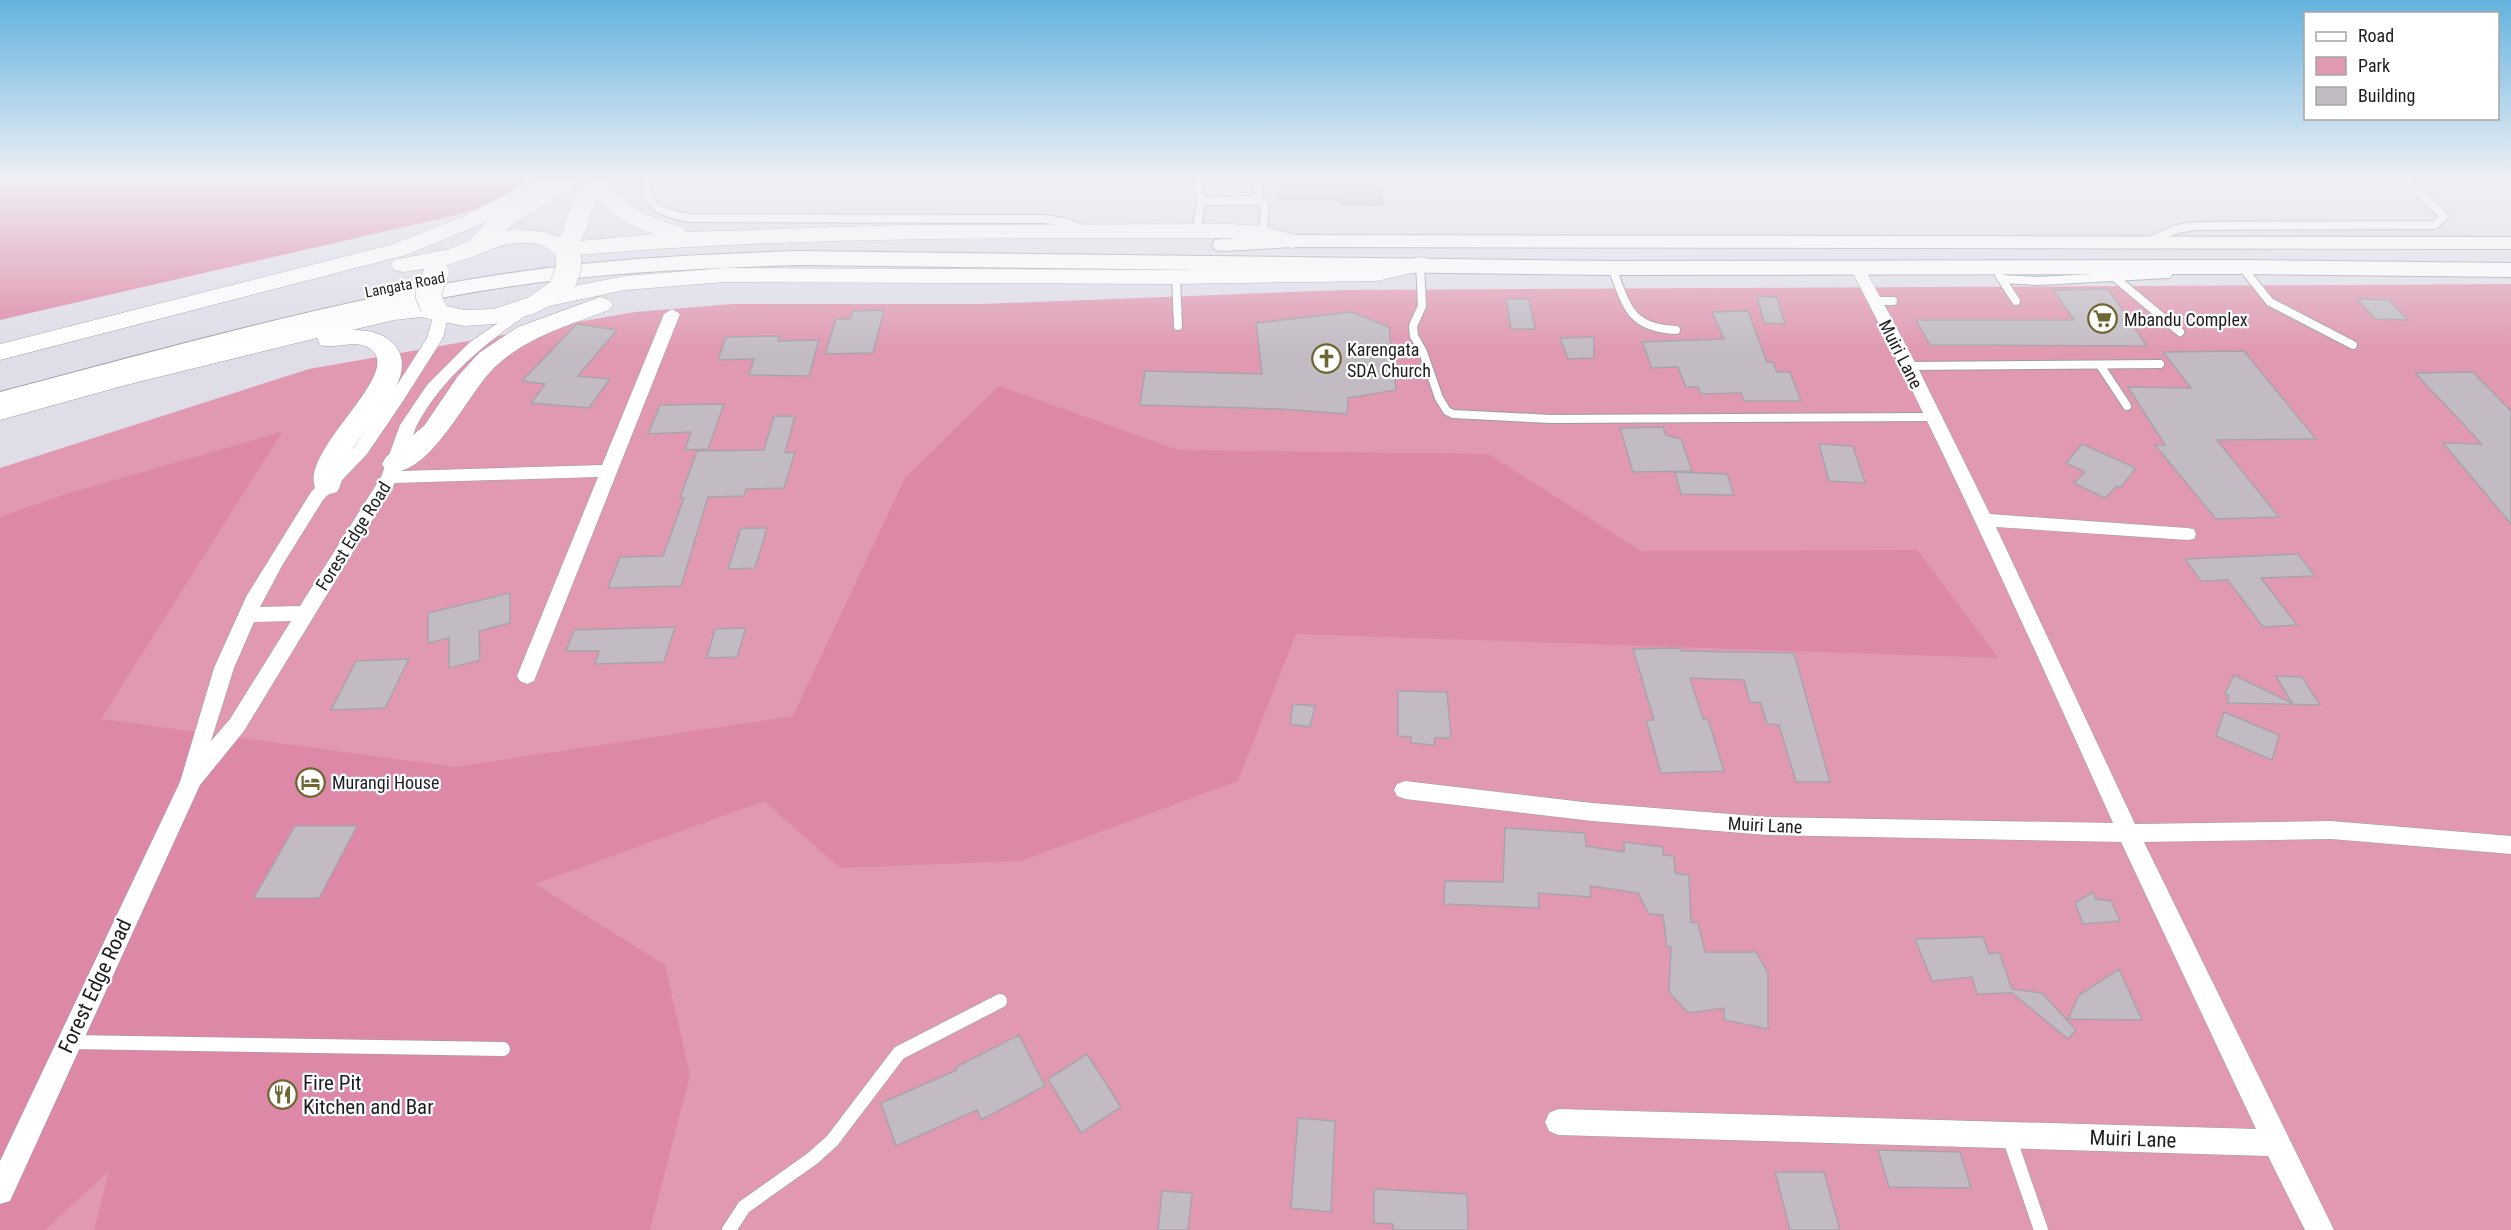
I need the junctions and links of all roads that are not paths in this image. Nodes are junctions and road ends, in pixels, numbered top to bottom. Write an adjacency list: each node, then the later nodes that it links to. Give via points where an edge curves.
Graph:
1 (434, 237): 30 (main road, via 398,250)
2 (480, 237): 12 (highway)
3 (521, 237): 12 (main road)
4 (527, 237): 13 (main road, via 545,239)
5 (572, 237): 13 (highway)
6 (685, 237): 13 (main road)
7 (1280, 237): 9 (main road)
8 (2159, 237): 10 (lane)
9 (1293, 241): 10 (main road, Langata Road); 35 (main road, Langata Road, via 1162,246 806,244 604,255 473,272 292,308)
10 (2147, 243): 11 (main road, Langata Road)
11 (2508, 247)
12 (467, 250): 24 (main road, bridge, via 436,273 428,295); 33 (main road)
13 (565, 250): 22 (main road, bridge, via 569,266)
14 (1420, 264): 16 (main road); 21 (main road, via 1377,274); 36 (main road, Langata Road, via 799,258 600,268 466,287 293,323); 39 (lane, via 1422,306 1413,326 1414,336 1438,398 1453,414 1551,419)
15 (1857, 267): 16 (main road); 19 (main road); 34 (street, Muiri Lane, via 1884,301)
16 (1612, 268): 27 (lane, via 1636,322 1647,328)
17 (2246, 270): 18 (main road); 19 (main road); 20 (lane); 29 (lane, via 2270,302)
18 (2511, 270)
19 (1998, 273): 20 (lane, via 2038,281); 23 (lane)
20 (2113, 276): 28 (lane)
21 (1176, 277): 22 (main road, via 725,275 625,283); 26 (lane); 41 (main road, via 943,289 697,290 617,300 544,324 511,342 479,367 434,432)
22 (545, 297): 24 (main road, via 482,318); 41 (street, Forest Edge Road, via 478,341 449,368 409,426)
23 (2016, 301)
24 (437, 310): 38 (main road, via 394,312 316,329); 43 (street, Forest Edge Road, via 431,345 360,450)
25 (672, 314): 42 (street)
26 (1178, 326)
27 (1676, 330)
28 (2180, 332)
29 (2353, 345)
30 (0, 352)
31 (2160, 364): 32 (lane)
32 (2100, 365): 34 (lane); 37 (lane)
33 (0, 366)
34 (1910, 366): 39 (street, Muiri Lane)
35 (0, 381)
36 (0, 400)
37 (2127, 406)
38 (0, 411)
39 (1932, 417): 44 (street, Muiri Lane)
40 (0, 428): 43 (main road, via 313,344 368,338 382,346 390,359 390,369 330,463)
41 (393, 471): 42 (street); 46 (street, Forest Edge Road)
42 (609, 471): 48 (street)
43 (327, 485): 47 (street, Forest Edge Road, via 279,555)
44 (1983, 520): 45 (street); 51 (street, Muiri Lane)
45 (2187, 534)
46 (306, 613): 47 (street); 49 (street, Forest Edge Road, via 232,732)
47 (247, 615): 49 (street, Forest Edge Road, via 215,687)
48 (527, 676)
49 (191, 782): 54 (street, Forest Edge Road)
50 (1405, 790): 51 (street, Muiri Lane, via 1592,812 1768,826)
51 (2128, 833): 52 (street, Muiri Lane, via 2331,831); 58 (street, Muiri Lane)
52 (2511, 845)
53 (1000, 1001): 60 (lane, via 898,1053 832,1141 744,1207)
54 (70, 1042): 55 (lane); 59 (street, Forest Edge Road)
55 (503, 1048)
56 (1558, 1122): 57 (street, Muiri Lane)
57 (2008, 1136): 58 (street, Muiri Lane); 61 (lane)
58 (2276, 1143): 62 (street, Muiri Lane)
59 (0, 1191)
60 (729, 1230)
61 (2041, 1230)
62 (2320, 1230)

